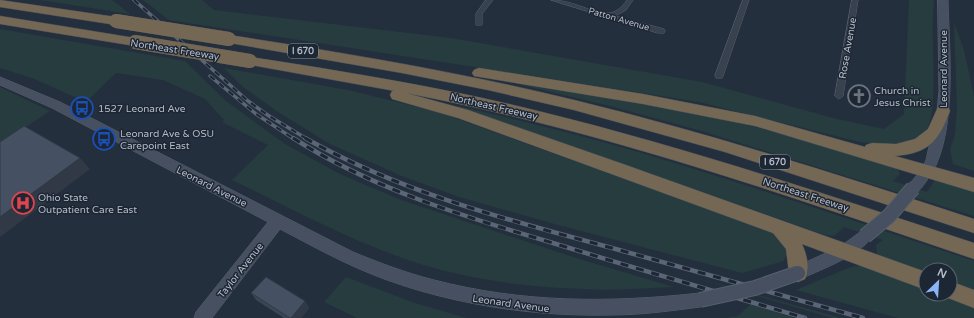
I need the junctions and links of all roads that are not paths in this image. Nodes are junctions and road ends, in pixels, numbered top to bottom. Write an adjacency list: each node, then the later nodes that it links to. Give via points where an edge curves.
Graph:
1 (490, 0): 10 (street, via 479,14)
2 (554, 0): 8 (street, Patton Avenue)
3 (630, 0): 8 (street, via 616,14)
4 (746, 0): 14 (street)
5 (855, 0): 16 (street, Rose Avenue)
6 (943, 0): 17 (main road, Leonard Avenue)
7 (0, 3): 13 (highway, Northeast Freeway / I 670, bridge)
8 (602, 14): 11 (street, Patton Avenue)
9 (0, 20): 12 (highway, Northeast Freeway / I 670, bridge)
10 (479, 23)
11 (661, 31)
12 (250, 61): 22 (highway, via 354,84 457,112); 25 (highway, Northeast Freeway / I 670, via 411,88 569,124 748,176)
13 (376, 62): 18 (highway, via 410,63 635,97); 23 (highway, Northeast Freeway / I 670, via 607,114 740,152)
14 (719, 76)
15 (0, 80): 21 (main road, Leonard Avenue, via 62,108)
16 (838, 96)
17 (943, 111): 18 (highway, via 933,133 927,139 920,144 901,149 869,149); 19 (main road, Leonard Avenue, via 933,160)
18 (778, 128): 19 (highway)
19 (927, 172): 20 (highway); 24 (main road, Leonard Avenue, bridge, via 889,216)
20 (974, 185)
21 (278, 221): 26 (main road, Leonard Avenue, bridge, via 348,257 408,281 461,296 512,305 574,310 628,310 666,306 756,288); 30 (main road, Taylor Avenue)
22 (772, 224): 24 (highway); 26 (highway, via 791,238 795,245 798,254)
23 (974, 226)
24 (846, 251): 26 (main road, Leonard Avenue); 27 (highway)
25 (974, 251)
26 (798, 273)
27 (918, 278)
28 (958, 293): 29 (highway)
29 (974, 299)
30 (202, 318)

